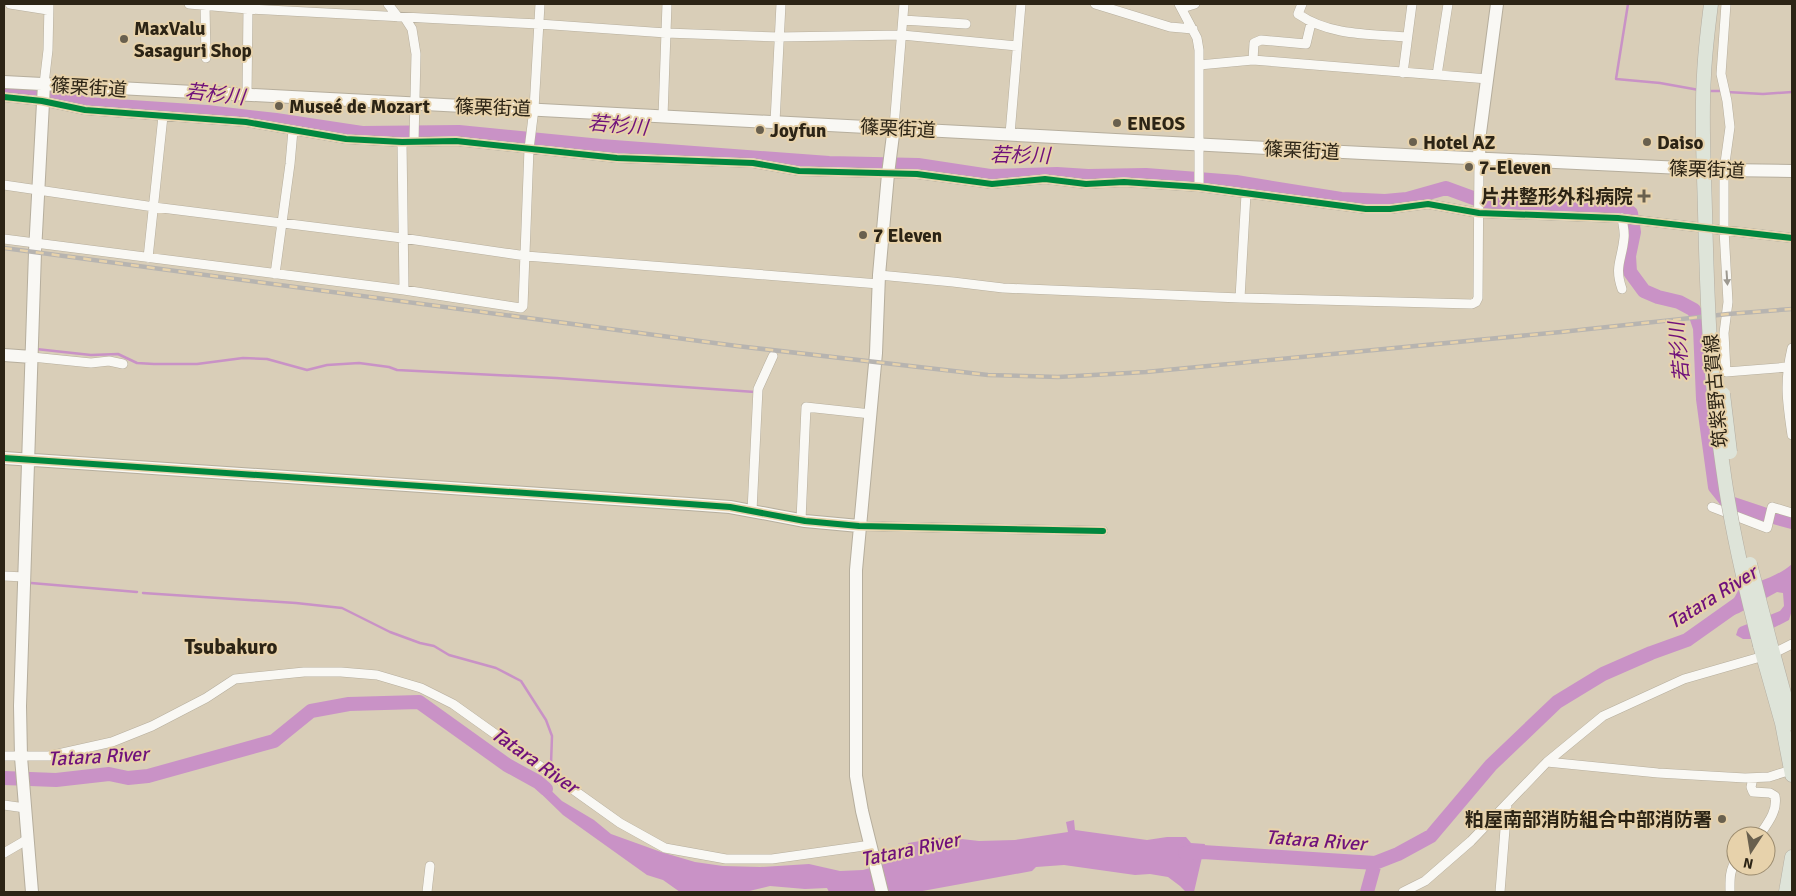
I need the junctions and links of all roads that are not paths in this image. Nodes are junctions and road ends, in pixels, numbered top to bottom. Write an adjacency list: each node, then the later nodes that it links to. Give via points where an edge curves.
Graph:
1 (10, 4): 20 (street)
2 (189, 4): 18 (street)
3 (388, 4): 22 (street)
4 (540, 4): 25 (street)
5 (667, 4): 28 (street)
6 (780, 4): 30 (street)
7 (904, 4): 23 (street)
8 (1020, 4): 32 (street)
9 (1095, 4): 27 (street, via 1170,27)
10 (1195, 4): 19 (street)
11 (1302, 4): 24 (street, via 1298,14)
12 (1412, 4): 31 (street)
13 (1448, 4): 37 (street)
14 (1497, 4): 38 (street)
15 (1710, 4): 98 (main road, 筑紫野古賀線, bridge, via 1703,105 1706,254 1716,417 1744,581)
16 (1719, 4): 98 (main road, 筑紫野古賀線, bridge, via 1712,76 1719,357 1732,467)
17 (1726, 4): 56 (street, via 1721,74 1730,127)
18 (205, 5): 21 (street); 33 (street)
19 (1181, 6): 27 (street)
20 (49, 7): 40 (street)
21 (248, 9): 22 (street); 41 (street)
22 (402, 18): 25 (street); 43 (street, via 412,29 416,54)
23 (903, 20): 26 (street); 29 (street)
24 (1311, 23): 31 (street, via 1329,29); 34 (street, via 1306,44 1261,40 1254,43)
25 (539, 24): 28 (street); 44 (street)
26 (966, 24)
27 (1193, 29): 35 (street)
28 (666, 33): 30 (street); 46 (street)
29 (902, 35): 30 (street); 32 (street); 48 (street)
30 (779, 37): 47 (street)
31 (1407, 37): 36 (street)
32 (1017, 46): 50 (street)
33 (206, 58)
34 (1253, 60): 35 (street); 36 (street)
35 (1199, 65): 53 (street)
36 (1403, 73): 37 (street)
37 (1436, 75): 38 (street)
38 (1488, 79): 55 (street)
39 (4, 82): 40 (street, 篠栗街道)
40 (43, 92): 41 (street, 篠栗街道); 42 (street); 45 (street, via 85,110); 61 (street)
41 (247, 95): 43 (street, 篠栗街道)
42 (4, 97)
43 (415, 103): 44 (street, 篠栗街道); 51 (street)
44 (534, 109): 46 (street, 篠栗街道); 54 (street)
45 (163, 116): 49 (street, via 246,122); 63 (street)
46 (663, 116): 47 (street, 篠栗街道)
47 (775, 122): 48 (street, 篠栗街道)
48 (894, 127): 50 (street, 篠栗街道); 58 (street)
49 (293, 130): 52 (street, via 346,139); 66 (street)
50 (1010, 134): 53 (street, 篠栗街道)
51 (414, 141): 52 (street); 54 (street, via 456,141)
52 (402, 142): 68 (street)
53 (1198, 144): 55 (street, 篠栗街道); 60 (street)
54 (529, 149): 58 (street, via 617,158 753,164 799,171); 72 (street)
55 (1479, 158): 56 (street, 篠栗街道); 64 (street)
56 (1724, 170): 57 (street, 篠栗街道); 67 (street)
57 (1792, 171)
58 (888, 174): 60 (street, via 918,174 992,184 1045,179 1086,184 1124,182); 75 (street)
59 (4, 185): 61 (street)
60 (1199, 187): 62 (street)
61 (38, 190): 63 (street); 71 (street)
62 (1246, 194): 64 (street, via 1366,209 1428,204); 78 (street)
63 (154, 207): 66 (street); 73 (street)
64 (1479, 212): 65 (street); 78 (street, via 1478,298 1472,304)
65 (1622, 218): 67 (street); 76 (street, via 1624,237 1617,268)
66 (282, 223): 68 (street); 74 (street)
67 (1724, 230): 69 (street); 84 (street, one-way to 84, via 1728,302 1724,333 1726,372)
68 (402, 238): 72 (street); 77 (street)
69 (1792, 238)
70 (4, 239): 71 (street)
71 (36, 243): 73 (street); 81 (street)
72 (526, 256): 75 (street); 77 (street, via 521,308)
73 (148, 258): 74 (street)
74 (275, 274): 77 (street)
75 (879, 279): 78 (street); 85 (street)
76 (1622, 289)
77 (404, 290)
78 (1240, 298)
79 (1792, 348): 84 (street)
80 (4, 355): 81 (street)
81 (32, 356): 83 (street); 88 (street)
82 (773, 356): 90 (street, via 758,389)
83 (123, 364)
84 (1788, 367): 86 (street, via 1786,398)
85 (871, 414): 92 (street, via 806,407); 93 (street)
86 (1792, 435)
87 (4, 458): 88 (street)
88 (28, 459): 90 (street, via 679,503); 96 (street)
89 (1712, 506): 91 (street, via 1767,528 1772,507)
90 (752, 511): 92 (street)
91 (1792, 514)
92 (801, 520): 93 (street)
93 (860, 526): 94 (street); 110 (street, via 856,570 856,751 859,797)
94 (1103, 531)
95 (4, 576): 96 (street)
96 (24, 576): 101 (street)
97 (1792, 644): 98 (street)
98 (1766, 649): 99 (main road, 筑紫野古賀線); 102 (street, via 1684,679 1603,716); 103 (main road, 筑紫野古賀線)
99 (1792, 723)
100 (4, 756): 101 (street)
101 (21, 759): 107 (street); 110 (street, via 112,742 152,726 206,698 234,679 304,672 377,675 421,688 453,704 620,823 665,848 726,859 772,859)
102 (1547, 762): 104 (street); 105 (street)
103 (1792, 772): 104 (street)
104 (1753, 778): 108 (street, via 1753,792 1775,796 1774,812)
105 (1507, 804): 118 (street, via 1472,841 1425,881); 119 (street)
106 (4, 805): 107 (street)
107 (25, 806): 109 (street)
108 (1765, 826)
109 (28, 840): 111 (street); 115 (street)
110 (872, 848): 117 (street)
111 (4, 853)
112 (1792, 857): 121 (main road)
113 (430, 866): 116 (street)
114 (1730, 876): 120 (street)
115 (32, 892)
116 (427, 892)
117 (882, 892)
118 (1403, 892)
119 (1500, 892)
120 (1730, 892)
121 (1786, 892)

